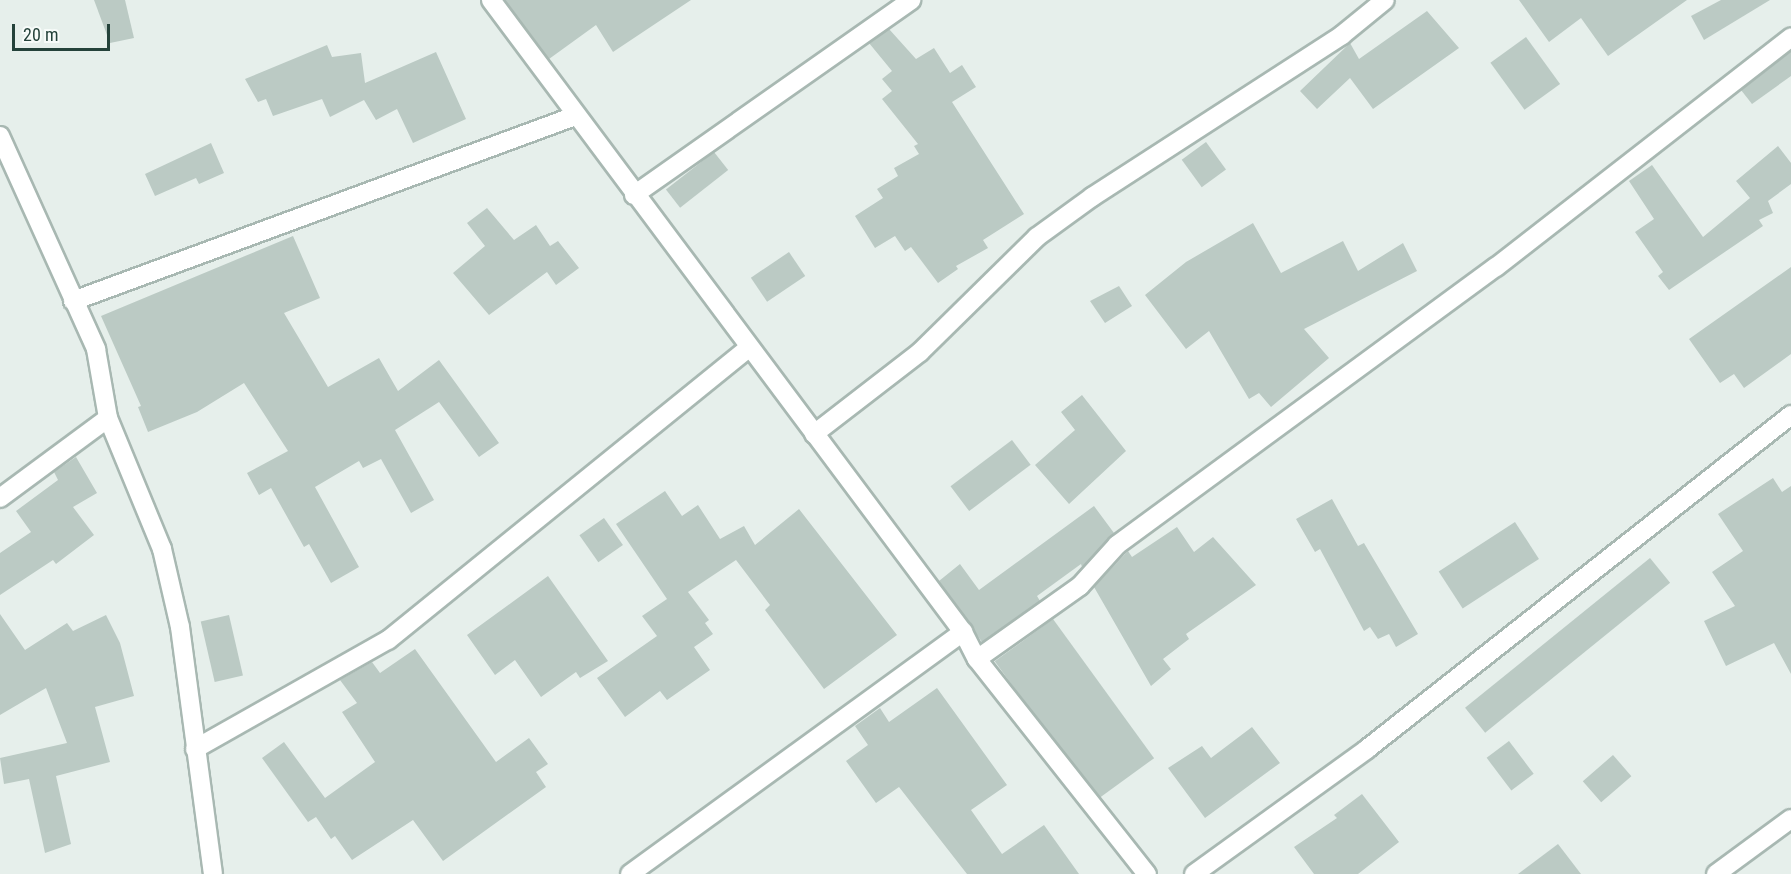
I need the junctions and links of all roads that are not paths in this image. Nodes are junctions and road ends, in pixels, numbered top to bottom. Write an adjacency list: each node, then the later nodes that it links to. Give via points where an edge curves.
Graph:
1 (491, 0): 5 (street)
2 (911, 0): 7 (street)
3 (1385, 0): 12 (street, via 1342,34 1037,237 920,352)
4 (1791, 37): 15 (street, via 1496,267 1117,545 1080,586)
5 (575, 116): 7 (street); 8 (street)
6 (0, 136): 8 (street)
7 (634, 195): 9 (street)
8 (73, 301): 11 (street, via 96,349)
9 (748, 348): 12 (street); 16 (street, via 388,640)
10 (1791, 415): 21 (street, via 1376,742)
11 (108, 418): 13 (street); 16 (street, via 162,549 180,627)
12 (814, 434): 14 (street)
13 (0, 498)
14 (963, 632): 15 (street); 19 (street)
15 (977, 659): 20 (street)
16 (195, 749): 18 (street)
17 (1791, 819): 22 (street)
18 (213, 874)
19 (630, 874)
20 (1147, 874)
21 (1194, 874)
22 (1716, 874)

